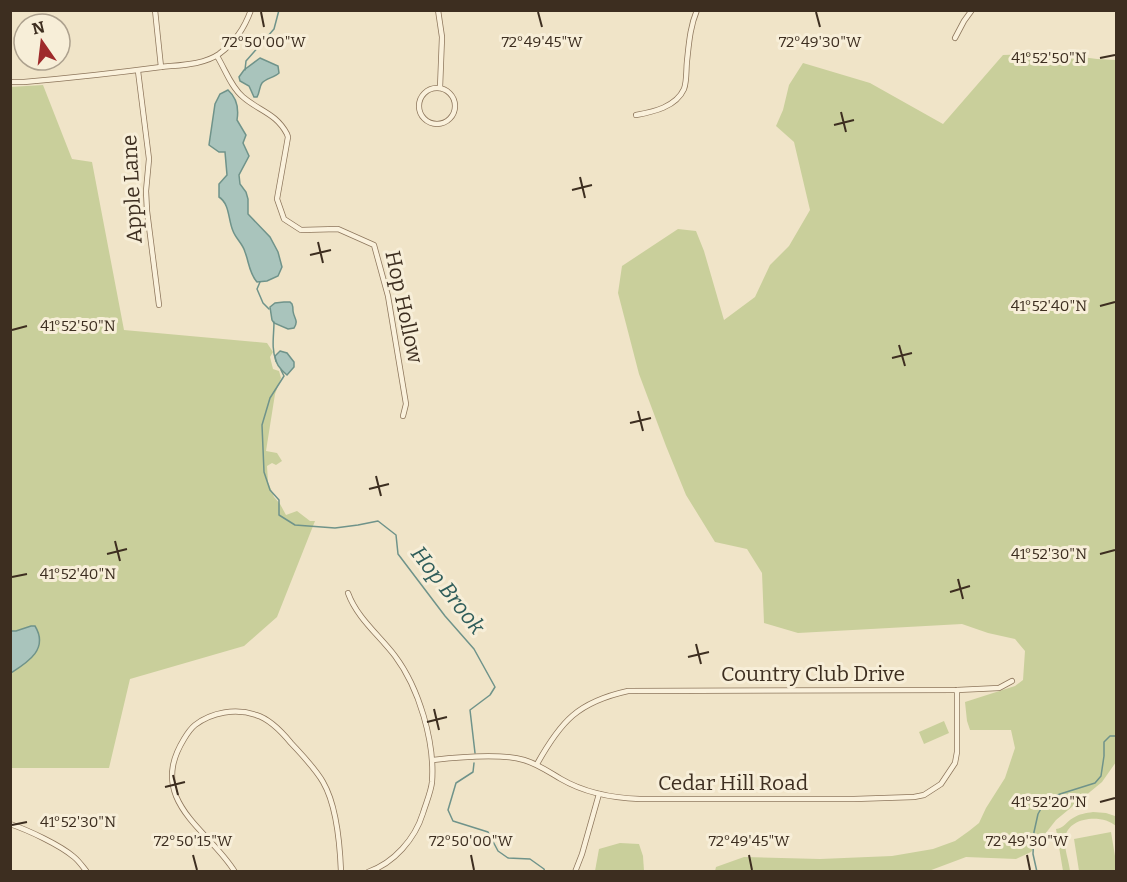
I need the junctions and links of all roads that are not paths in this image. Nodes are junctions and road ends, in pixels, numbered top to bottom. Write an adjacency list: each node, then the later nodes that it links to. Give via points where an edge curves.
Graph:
1 (155, 10): 8 (street)
2 (251, 10): 7 (street, via 244,28)
3 (438, 10): 11 (street, via 442,37)
4 (697, 10): 12 (street, via 689,35 684,88 660,109)
5 (972, 10): 6 (street)
6 (955, 38)
7 (217, 56): 8 (street, via 197,63); 14 (street, Hop Hollow, via 242,97 277,119 287,134 277,200 284,219 301,230 338,228 374,246 388,296 406,404)
8 (161, 67): 9 (street)
9 (138, 71): 10 (street); 13 (street, Apple Lane, via 149,159 147,211)
10 (10, 82)
11 (440, 88): 11 (street, via 428,90 419,104 426,120 437,124 447,121 455,109 450,93)
12 (636, 115)
13 (159, 305)
14 (404, 416)
15 (348, 593): 18 (street, via 353,605 396,657 411,684 422,711)
16 (1012, 681): 17 (street, Country Club Drive, via 999,688)
17 (957, 690): 19 (street, Country Club Drive, via 628,691 599,699 566,720); 20 (street, Cedar Hill Road, via 955,763 941,784 924,795 854,799 640,799)
18 (433, 760): 19 (street, Cedar Hill Road, via 500,757); 25 (street, via 432,785 415,832 396,855)
19 (537, 764): 20 (street, Cedar Hill Road, via 562,780)
20 (599, 794): 26 (street)
21 (10, 824): 22 (street, via 74,857)
22 (87, 872)
23 (235, 872): 24 (street, via 184,810 172,780 177,751 190,730 220,713 232,711 270,722 323,783 336,823)
24 (341, 872)
25 (368, 872)
26 (575, 872)

